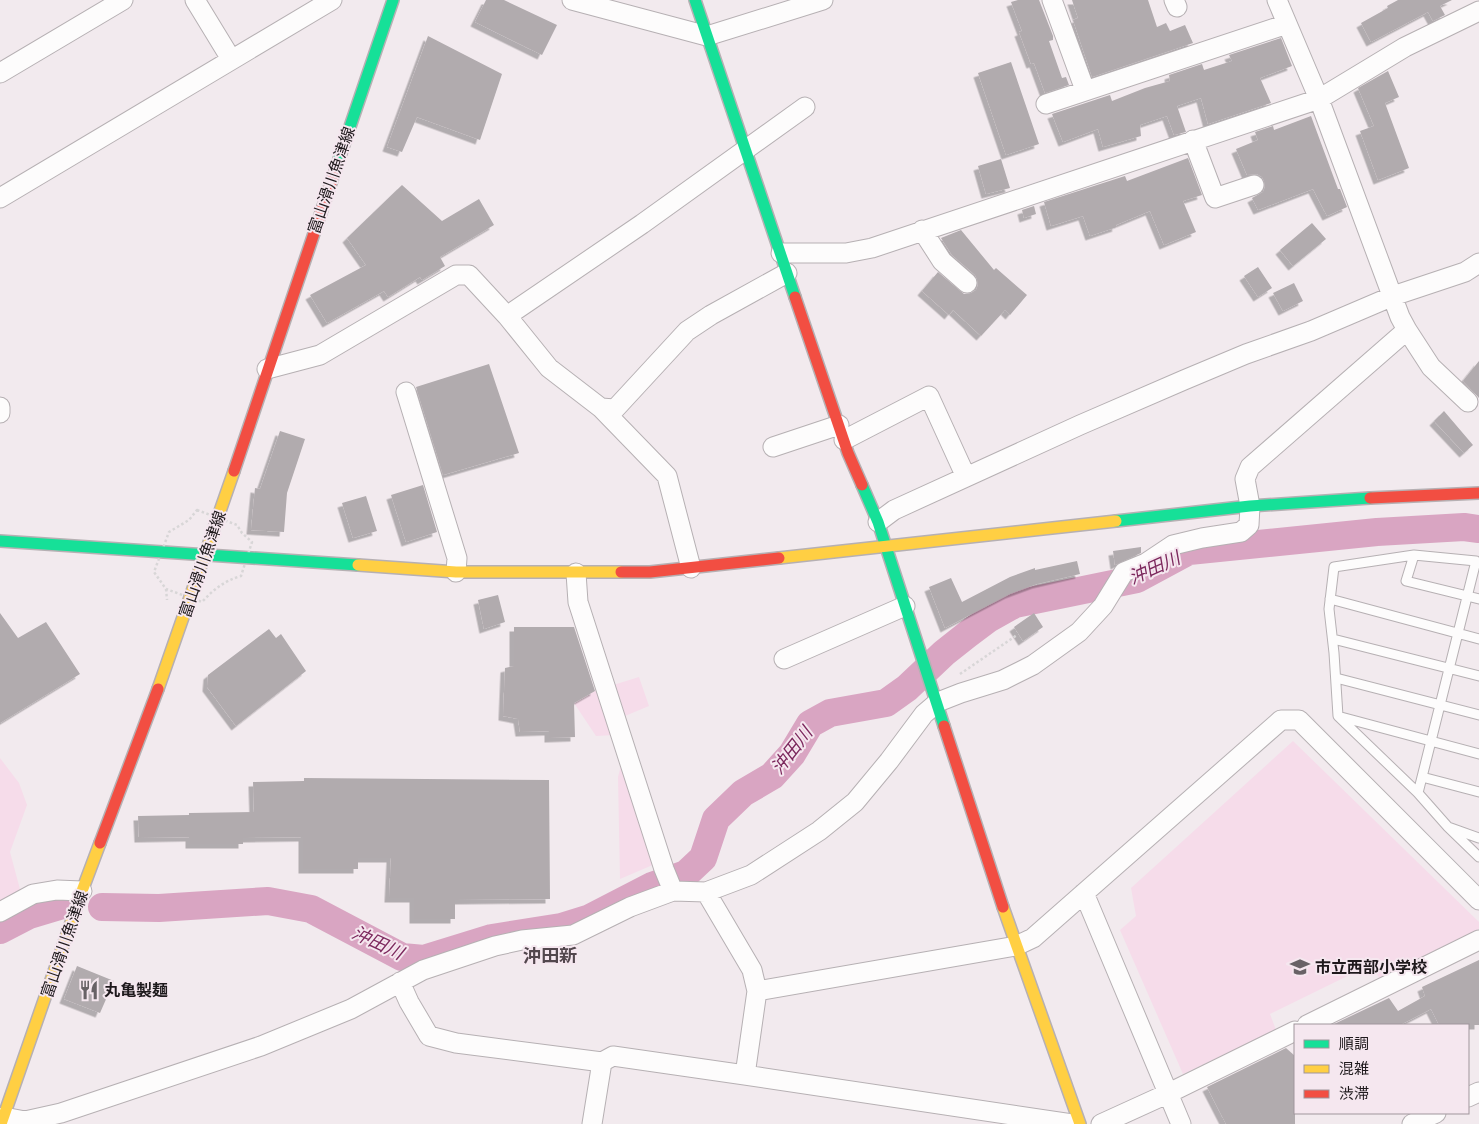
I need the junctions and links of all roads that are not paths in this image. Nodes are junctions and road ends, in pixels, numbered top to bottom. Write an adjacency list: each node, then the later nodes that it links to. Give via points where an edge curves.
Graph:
1 (122, 0): 14 (street)
2 (195, 0): 13 (street)
3 (332, 0): 13 (street)
4 (392, 0): 31 (street, 富山滑川魚津線)
5 (572, 0): 12 (street)
6 (695, 0): 12 (street)
7 (823, 0): 12 (street)
8 (1052, 0): 15 (street)
9 (1277, 0): 11 (street)
10 (1479, 11): 16 (street, via 1405,47)
11 (1287, 24): 15 (street); 16 (street)
12 (707, 36): 20 (street)
13 (231, 59): 22 (street)
14 (0, 73)
15 (1085, 90): 17 (street)
16 (1319, 99): 19 (street); 28 (street)
17 (1046, 104)
18 (805, 107): 20 (street)
19 (1194, 140): 21 (street, via 1215,198); 23 (street)
20 (746, 151): 24 (street); 29 (street)
21 (1254, 185)
22 (0, 198)
23 (922, 230): 24 (street, via 872,248 846,253); 27 (street, via 942,261)
24 (781, 253): 26 (street)
25 (1479, 263): 28 (street, via 1465,272)
26 (788, 272): 35 (street, via 687,332 615,409); 37 (street)
27 (967, 283)
28 (1393, 296): 30 (street); 39 (street, via 1246,354)
29 (507, 316): 31 (street, via 469,274 456,275 320,355); 35 (street, via 549,368)
30 (1407, 330): 33 (street, via 1431,367); 41 (street, via 1250,467 1245,479)
31 (267, 369): 45 (street, 富山滑川魚津線)
32 (406, 392): 49 (street, via 456,558)
33 (1468, 402)
34 (0, 407): 36 (street)
35 (602, 408): 48 (street, via 667,476)
36 (0, 413)
37 (842, 433): 38 (street); 39 (street, via 929,396); 42 (street)
38 (773, 447)
39 (966, 477): 42 (street, via 894,510)
40 (1479, 493): 41 (street)
41 (1250, 506): 44 (street); 62 (street, via 1249,526 1241,532 1174,545 1146,563 1124,572 1104,606 1079,632 1033,665 1003,680)
42 (878, 522): 44 (street)
43 (0, 541): 45 (street)
44 (885, 546): 48 (street); 54 (street)
45 (206, 554): 49 (street); 74 (street, 富山滑川魚津線)
46 (1414, 555): 47 (lane); 51 (lane, via 1406,581); 52 (lane, via 1334,567)
47 (1477, 561): 51 (lane)
48 (692, 568): 50 (street)
49 (456, 572): 50 (street)
50 (576, 573): 75 (street, via 578,602 664,869)
51 (1467, 596): 53 (lane); 55 (lane)
52 (1330, 599): 55 (lane); 56 (lane)
53 (1479, 599)
54 (905, 606): 58 (street); 62 (street)
55 (1458, 634): 57 (lane); 59 (lane)
56 (1333, 639): 59 (lane); 61 (lane)
57 (1479, 639)
58 (784, 659)
59 (1449, 668): 60 (lane); 63 (lane)
60 (1479, 676)
61 (1336, 678): 63 (lane); 65 (lane)
62 (938, 702): 76 (street, via 924,714 855,802 819,831 751,875); 81 (street)
63 (1440, 704): 64 (lane); 66 (lane)
64 (1479, 714)
65 (1338, 716): 66 (lane); 70 (lane)
66 (1431, 742): 67 (lane); 68 (lane)
67 (1479, 754)
68 (1422, 777): 69 (lane); 70 (lane)
69 (1479, 792)
70 (1418, 793): 71 (lane)
71 (1448, 827): 72 (lane); 73 (lane)
72 (1479, 838)
73 (1479, 856)
74 (82, 891): 79 (street, via 34,894); 91 (street, 富山滑川魚津線)
75 (674, 891): 76 (street); 82 (street, via 630,907 573,935 495,946 423,970)
76 (706, 892): 83 (street, via 752,970)
77 (1084, 893): 78 (street, via 1281,720 1298,720); 81 (street, via 1033,938); 88 (street)
78 (1479, 900)
79 (0, 912)
80 (1479, 940): 84 (street)
81 (1016, 946): 83 (street); 94 (street)
82 (400, 982): 86 (street, via 430,1036 456,1043); 90 (street, via 351,1009 261,1046)
83 (757, 991): 87 (street)
84 (1309, 1024)
85 (1294, 1031): 88 (street)
86 (602, 1062): 87 (street, via 612,1056); 92 (street)
87 (745, 1074): 93 (street)
88 (1170, 1093): 95 (street); 96 (street)
89 (1434, 1114): 97 (street)
90 (64, 1118): 91 (street)
91 (3, 1121)
92 (592, 1124)
93 (1072, 1124)
94 (1080, 1124)
95 (1101, 1124)
96 (1181, 1124)
97 (1412, 1124)

